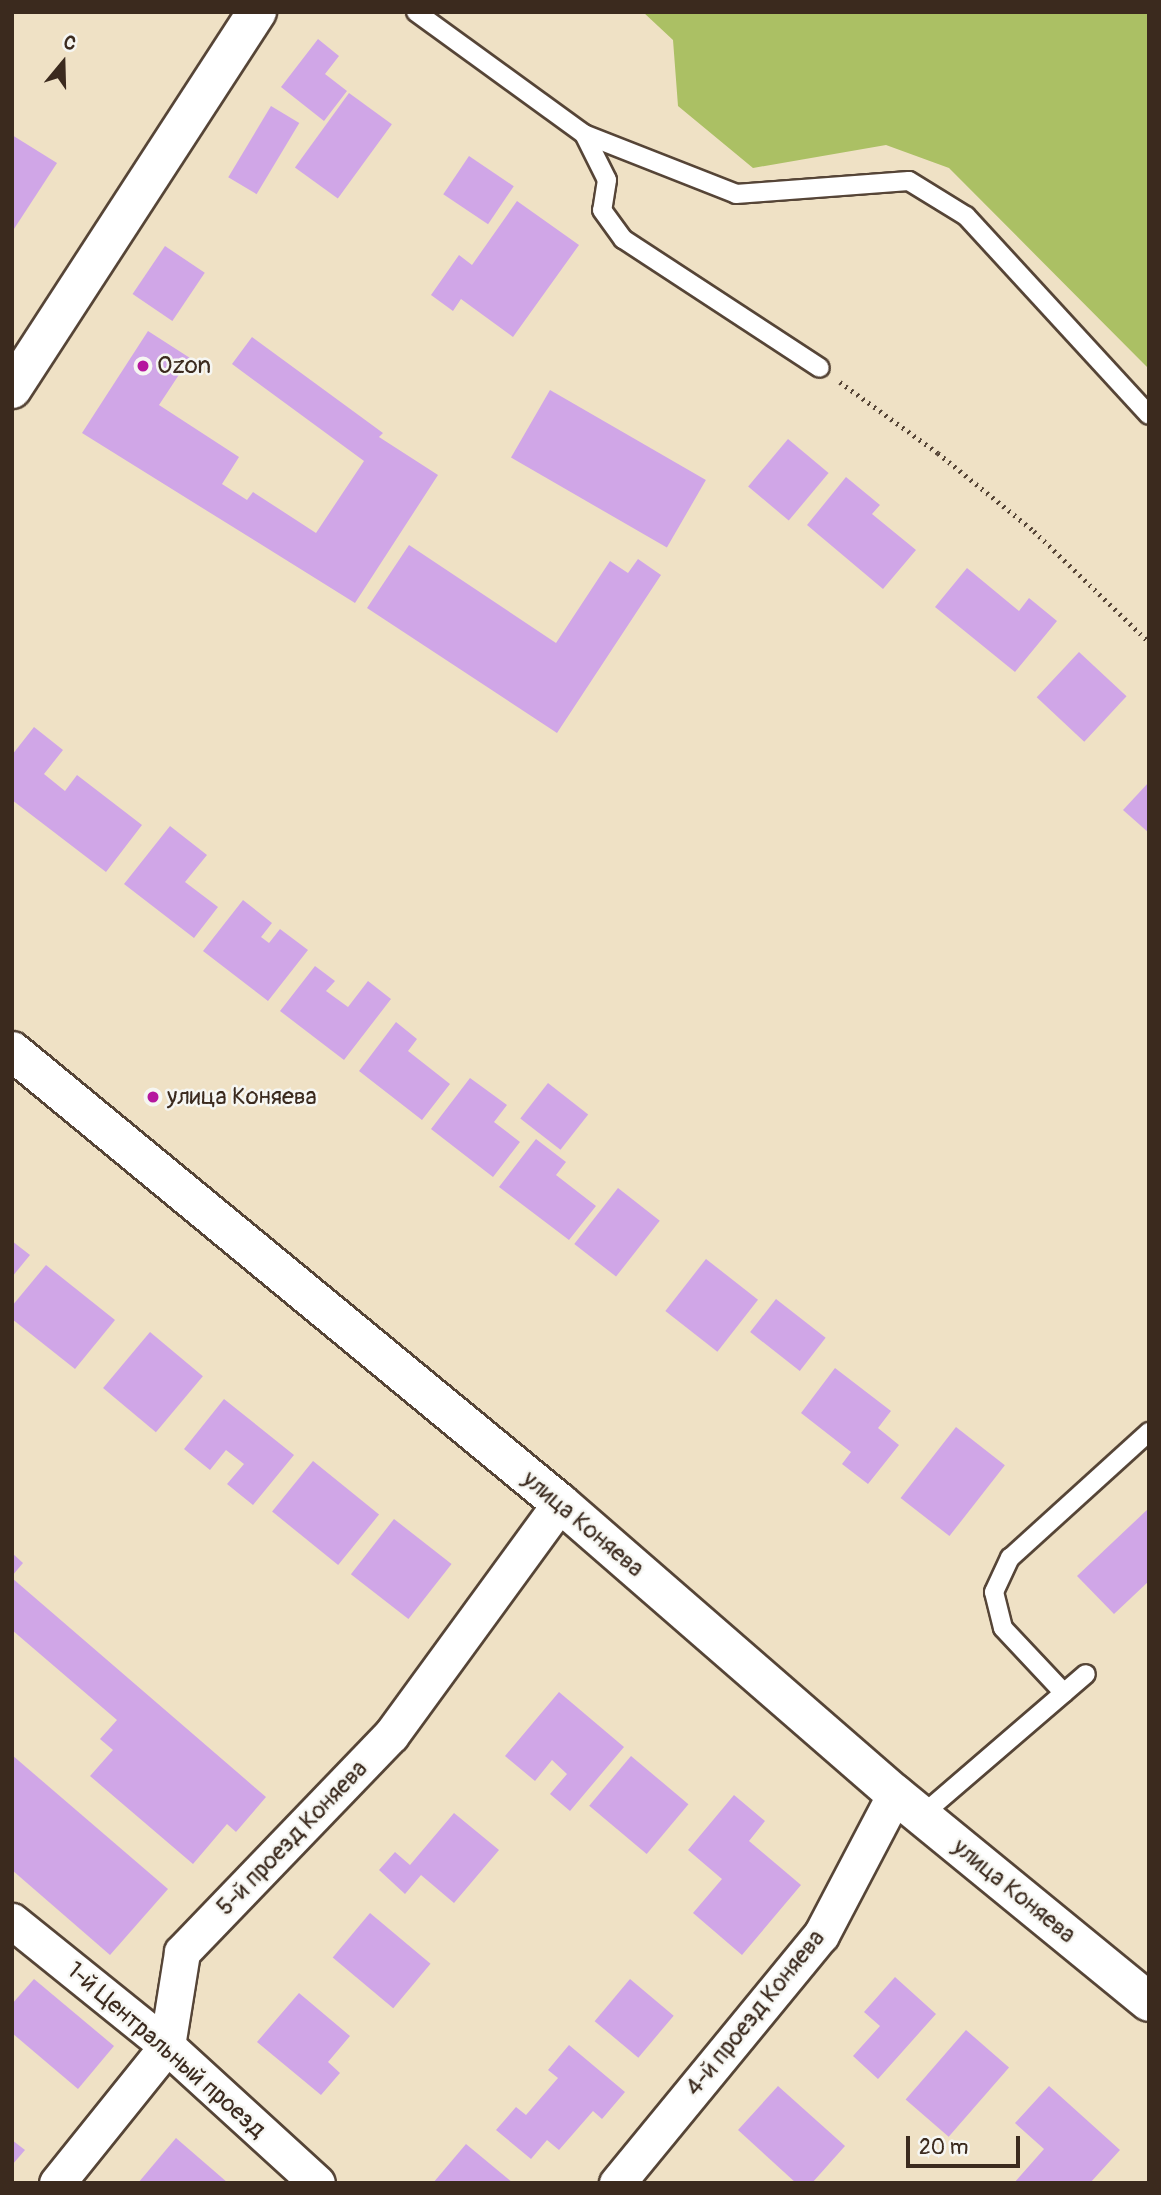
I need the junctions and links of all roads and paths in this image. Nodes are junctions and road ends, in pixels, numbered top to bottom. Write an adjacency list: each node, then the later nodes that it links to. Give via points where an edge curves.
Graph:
1 (257, 12): 5 (street)
2 (416, 12): 3 (lane)
3 (584, 134): 4 (lane, via 607,180 602,211 623,239); 6 (lane, via 736,194 909,181 966,216)
4 (820, 368): 7 (path, via 939,453 1034,531)
5 (12, 389)
6 (1149, 415)
7 (1149, 642)
8 (12, 1051): 10 (street, улица Коняева)
9 (1149, 1432): 12 (lane, via 1010,1558 994,1592 1003,1628)
10 (560, 1503): 13 (street, улица Коняева); 16 (street, 5-й проезд Коняева, via 391,1735 183,1952)
11 (1086, 1674): 12 (lane)
12 (1064, 1693): 13 (lane)
13 (909, 1805): 15 (street, улица Коняева); 19 (street, 4-й проезд Коняева, via 821,1935)
14 (12, 1921): 16 (street, 1-й Центральный проезд)
15 (1149, 2002)
16 (167, 2046): 17 (street, 5-й проезд Коняева); 18 (street, 1-й Центральный проезд)
17 (57, 2183)
18 (317, 2183)
19 (617, 2183)

